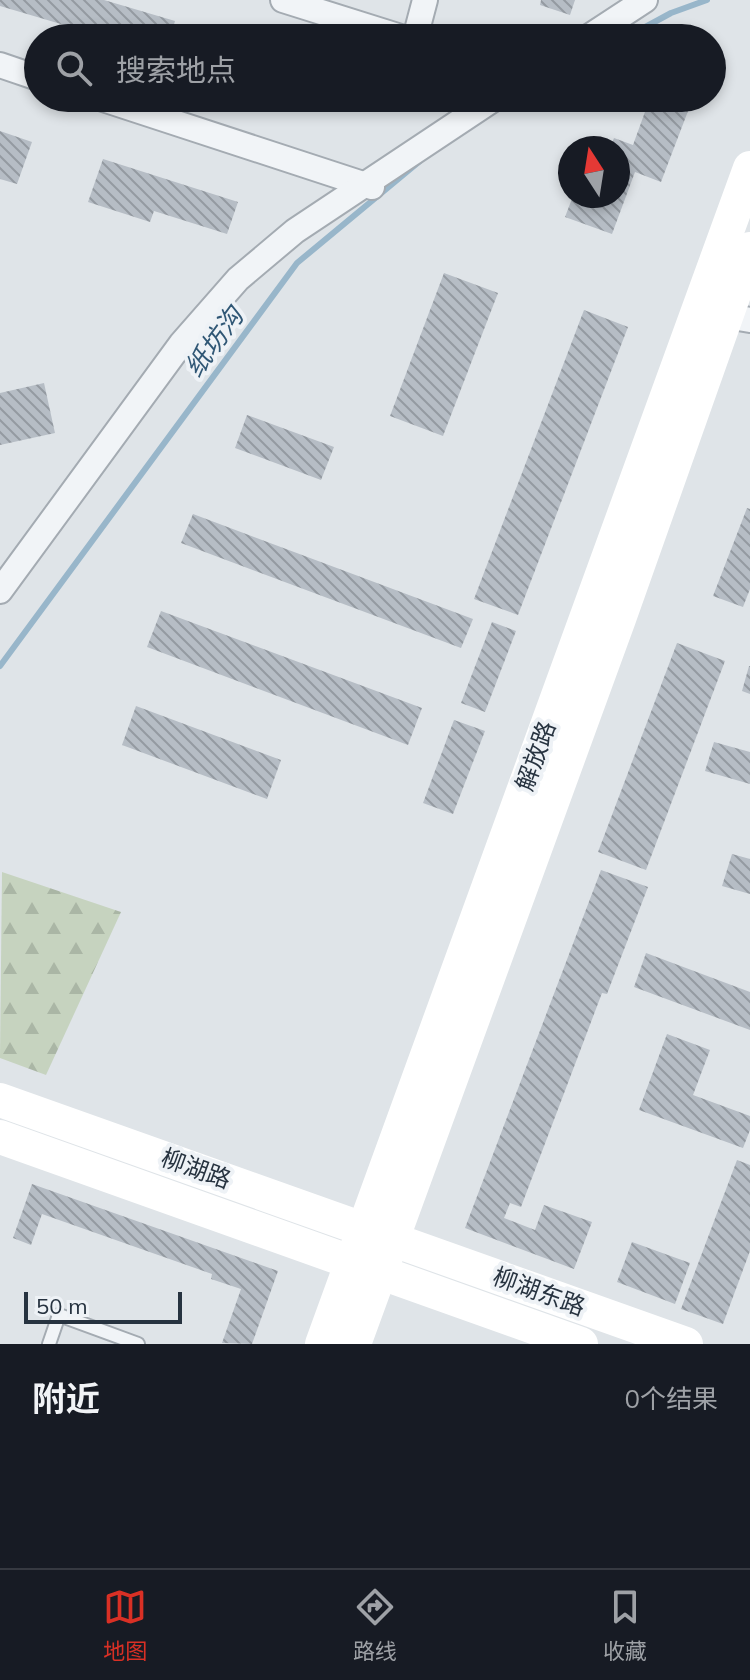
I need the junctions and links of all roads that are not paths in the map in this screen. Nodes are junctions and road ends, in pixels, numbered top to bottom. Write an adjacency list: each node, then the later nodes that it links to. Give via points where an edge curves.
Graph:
1 (283, 0): 4 (street)
2 (425, 0): 5 (street)
3 (645, 0): 6 (street)
4 (359, 24)
5 (419, 24)
6 (608, 24)
7 (0, 65): 8 (street)
8 (24, 73)
9 (143, 112): 12 (street)
10 (475, 112): 12 (street)
11 (750, 168): 18 (main road, 解放路)
12 (372, 186): 15 (street, via 295,231 208,310)
13 (750, 249): 14 (main road, 解放路)
14 (738, 318): 18 (main road, 解放路)
15 (0, 591)
16 (0, 1100): 18 (main road, 柳湖路)
17 (0, 1137): 19 (main road, 柳湖路)
18 (378, 1234): 19 (main road, 解放路); 25 (main road, 柳湖东路)
19 (366, 1268): 22 (main road, 解放路); 23 (main road, 解放路); 24 (main road, 柳湖东路)
20 (49, 1344): 21 (lane, via 59,1315)
21 (138, 1344)
22 (322, 1344)
23 (354, 1344)
24 (581, 1344)
25 (686, 1344)

